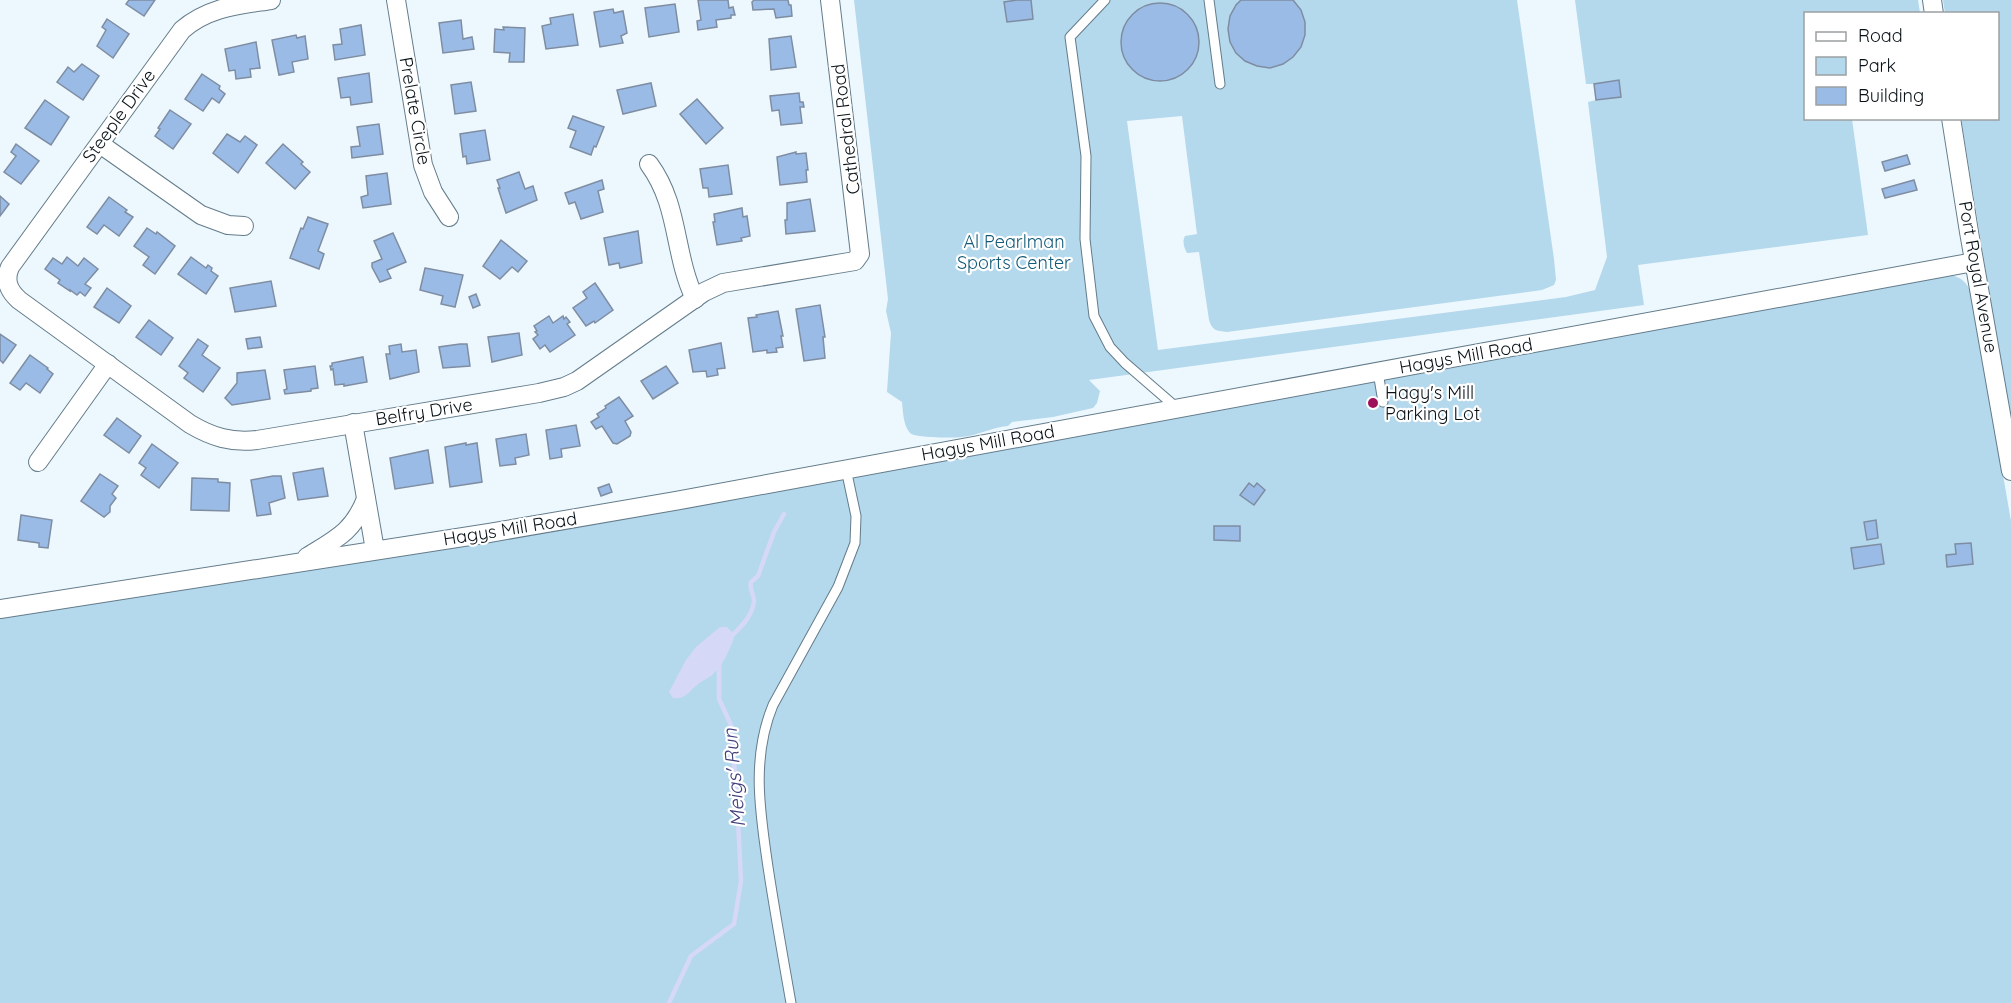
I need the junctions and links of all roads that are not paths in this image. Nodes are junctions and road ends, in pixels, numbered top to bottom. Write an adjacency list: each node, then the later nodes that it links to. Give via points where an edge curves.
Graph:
1 (271, 0): 8 (street, Steeple Drive, via 213,10 191,22)
2 (396, 0): 10 (street, Prelate Circle, via 423,165 433,192)
3 (830, 0): 12 (street, Cathedral Road)
4 (1105, 0): 19 (lane, via 1070,37 1086,156 1084,239 1093,308 1110,347)
5 (1209, 0): 6 (lane)
6 (1220, 84)
7 (1951, 120): 13 (street, Port Royal Avenue)
8 (100, 144): 11 (street, via 195,212 213,221); 14 (street, Steeple Drive, via 10,267)
9 (649, 164): 15 (street, via 668,198 684,273)
10 (449, 217)
11 (244, 226)
12 (859, 258): 15 (street, Belfry Drive, via 733,280)
13 (1974, 262): 17 (street, Hagys Mill Road); 23 (street, Port Royal Avenue)
14 (8, 283): 16 (street, Belfry Drive, via 19,300)
15 (695, 299): 20 (street, Belfry Drive, via 564,387)
16 (108, 364): 20 (street, Belfry Drive, via 190,424 220,439 243,442); 21 (street)
17 (1378, 372): 18 (lane); 19 (street, Hagys Mill Road)
18 (1383, 402)
19 (1177, 408): 22 (street, Hagys Mill Road)
20 (353, 423): 24 (street)
21 (38, 462)
22 (846, 469): 25 (street, Hagys Mill Road); 28 (lane, via 856,516 855,543 838,587 773,705 760,751 761,813)
23 (2011, 471)
24 (366, 499): 25 (street); 26 (street, via 349,530)
25 (375, 550): 26 (street, Hagys Mill Road)
26 (302, 560): 27 (street, Hagys Mill Road)
27 (0, 609)
28 (791, 1003)

